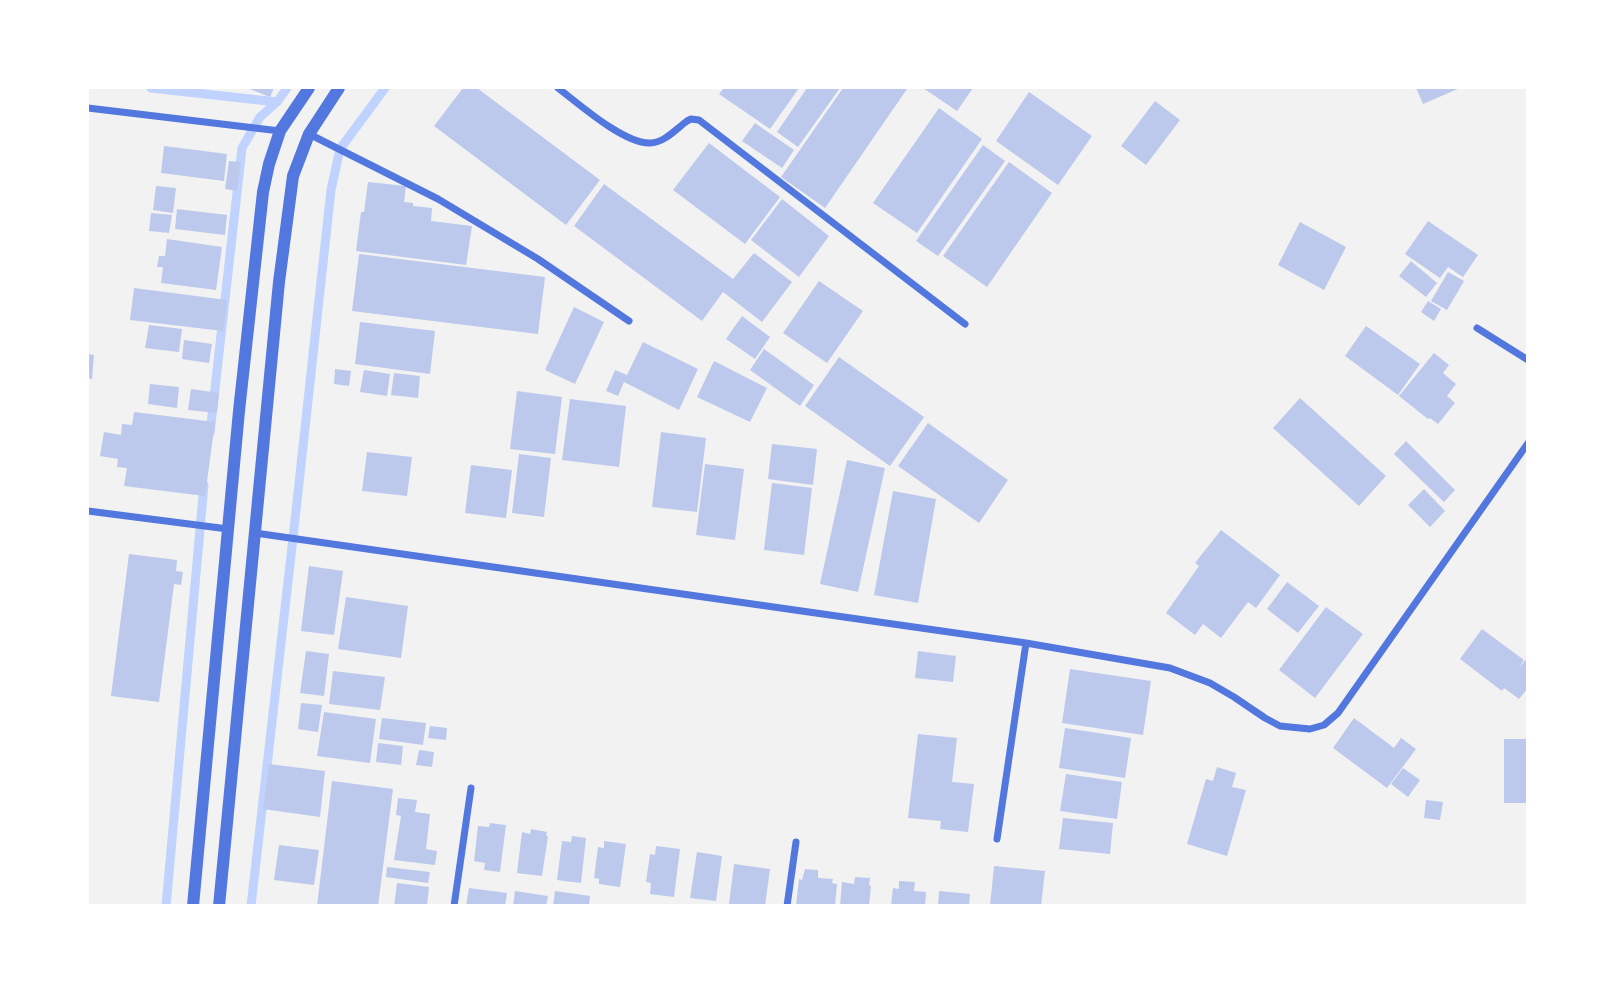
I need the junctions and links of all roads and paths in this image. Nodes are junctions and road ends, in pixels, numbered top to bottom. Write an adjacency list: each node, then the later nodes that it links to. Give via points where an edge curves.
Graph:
1 (309, 88): 5 (street)
2 (340, 88): 6 (street)
3 (558, 88): 8 (street, via 620,134 648,143 665,138 691,119 699,120)
4 (88, 108): 5 (street)
5 (280, 131): 13 (street, via 268,164 260,214)
6 (309, 134): 7 (street, via 538,258); 14 (street, via 290,196)
7 (629, 321)
8 (965, 324)
9 (1477, 328): 10 (street)
10 (1528, 360)
11 (1528, 443): 15 (street, via 1338,713 1324,725 1310,729 1280,726 1210,683 1170,668)
12 (88, 511): 13 (street)
13 (228, 528): 19 (street)
14 (255, 533): 15 (street); 20 (street)
15 (1026, 643): 17 (street)
16 (471, 788): 21 (street)
17 (997, 839)
18 (796, 842): 22 (street)
19 (193, 905)
20 (219, 905)
21 (454, 905)
22 (787, 905)

